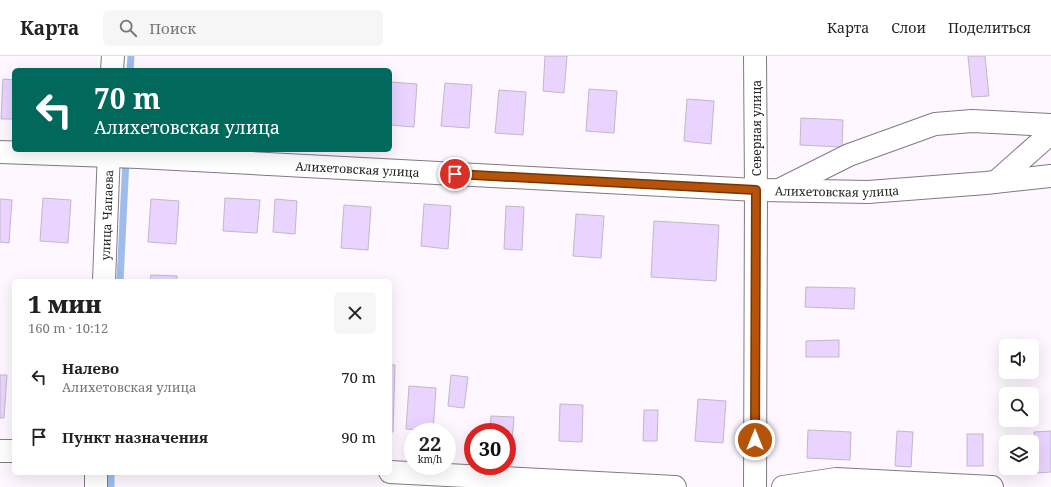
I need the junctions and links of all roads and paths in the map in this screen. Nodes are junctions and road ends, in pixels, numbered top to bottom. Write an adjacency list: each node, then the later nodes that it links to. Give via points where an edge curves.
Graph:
1 (113, 56): 3 (street)
2 (755, 56): 10 (street, Северная улица)
3 (112, 68)
4 (1051, 125): 11 (street, via 972,121 935,124 849,155)
5 (1051, 133): 9 (street)
6 (0, 152): 7 (street, Алихетовская улица)
7 (108, 153): 10 (street, Алихетовская улица); 12 (street, улица Чапаева)
8 (1051, 176): 9 (street, Алихетовская улица)
9 (997, 182): 11 (street, Алихетовская улица, via 868,192)
10 (756, 190): 11 (street, Алихетовская улица); 19 (street, Северная улица)
11 (778, 190)
12 (104, 279)
13 (0, 450): 14 (street)
14 (12, 452)
15 (392, 472): 18 (street)
16 (96, 475): 17 (street)
17 (96, 487)
18 (675, 487)
19 (755, 487)
20 (783, 487): 21 (street, via 836,479)
21 (992, 487)

